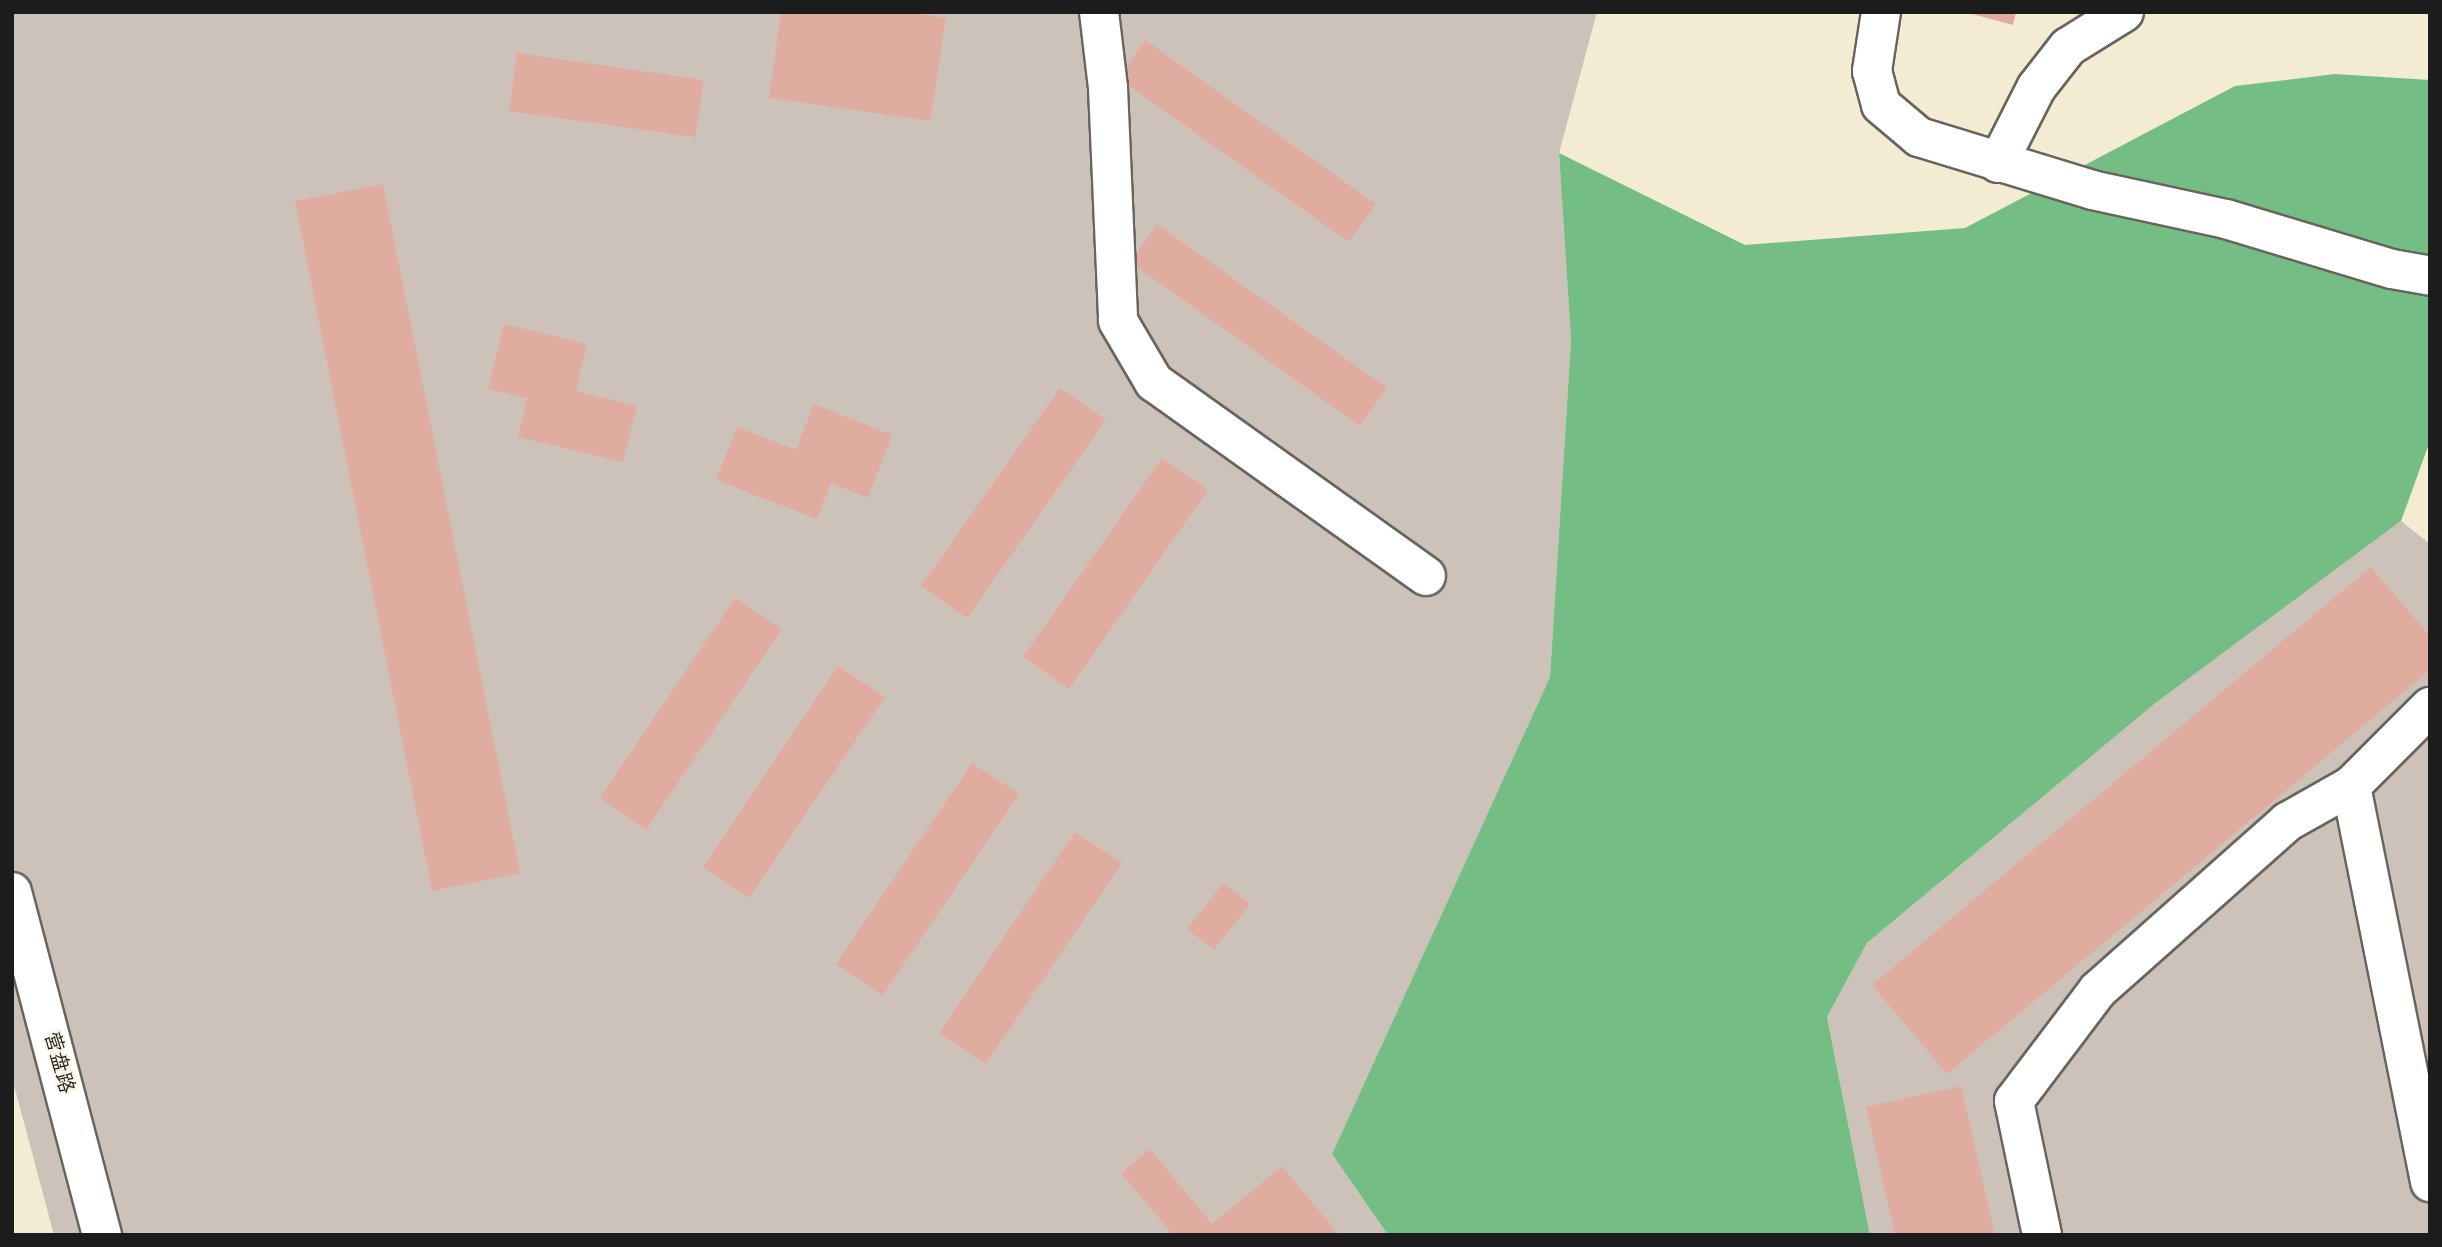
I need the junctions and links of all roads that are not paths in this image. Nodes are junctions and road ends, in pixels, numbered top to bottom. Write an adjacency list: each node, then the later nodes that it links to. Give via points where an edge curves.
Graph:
1 (1099, 12): 6 (street, via 1108,88 1118,321 1154,382)
2 (1881, 12): 4 (street, via 1872,71 1881,105 1919,137)
3 (2124, 12): 4 (street, via 2068,47 2036,88)
4 (1998, 163): 5 (street, via 2092,190 2226,219)
5 (2430, 276)
6 (1426, 576)
7 (2430, 707): 8 (street)
8 (2351, 786): 10 (street); 12 (street, via 2287,822 2098,990 2014,1101)
9 (12, 892): 11 (street, 营盘路)
10 (2430, 1182)
11 (102, 1235)
12 (2042, 1235)

